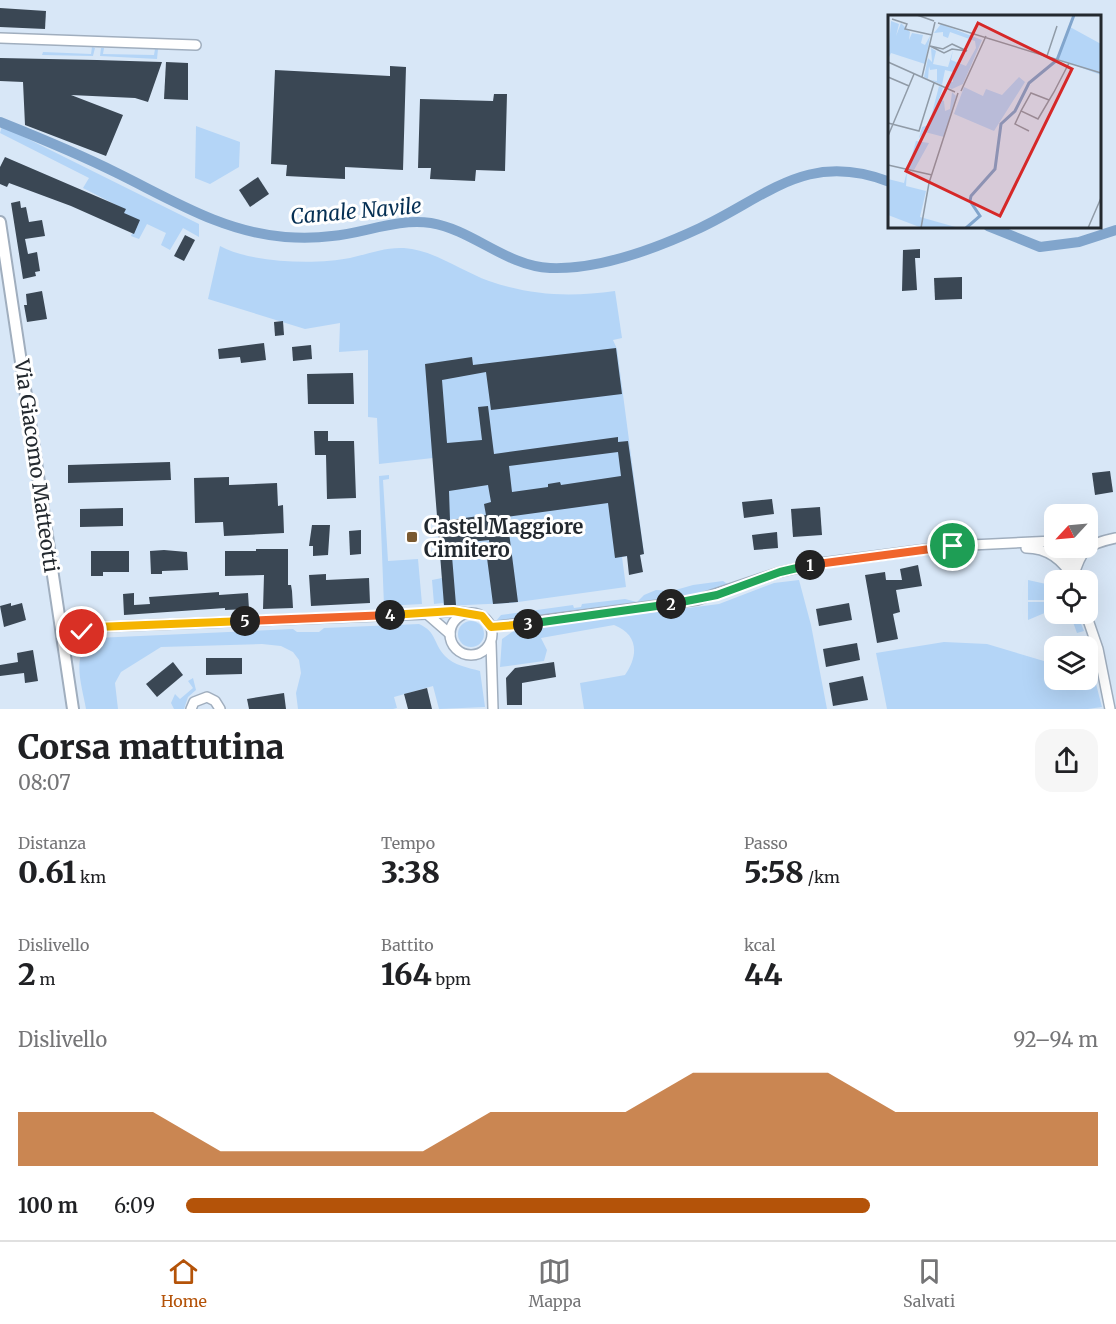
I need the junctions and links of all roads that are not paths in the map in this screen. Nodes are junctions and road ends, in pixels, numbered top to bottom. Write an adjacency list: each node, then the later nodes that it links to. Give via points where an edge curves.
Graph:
1 (0, 38): 2 (street)
2 (196, 45)
3 (0, 222): 13 (street, Via Giacomo Matteotti)
4 (1116, 534): 5 (street)
5 (1098, 537)
6 (1116, 538): 10 (street, via 1095,542 1083,552)
7 (1044, 542): 8 (street)
8 (961, 546): 9 (street, via 1037,548 1050,553); 17 (street, via 801,566 697,600 514,625)
9 (1069, 570)
10 (1075, 570)
11 (467, 613): 12 (street); 16 (street, via 455,620); 17 (street, via 482,616)
12 (427, 614): 15 (street); 16 (street)
13 (60, 624): 15 (street); 18 (street, Via Giacomo Matteotti)
14 (1089, 624): 25 (street)
15 (96, 627): 18 (street)
16 (450, 634): 19 (street, via 458,651)
17 (492, 635): 19 (street, via 487,649); 20 (street)
18 (63, 642): 21 (street, Via Giacomo Matteotti)
19 (476, 655): 20 (street)
20 (492, 677): 24 (street)
21 (73, 709)
22 (192, 709): 23 (street, via 194,702 207,697)
23 (220, 709)
24 (493, 709)
25 (1110, 709)

